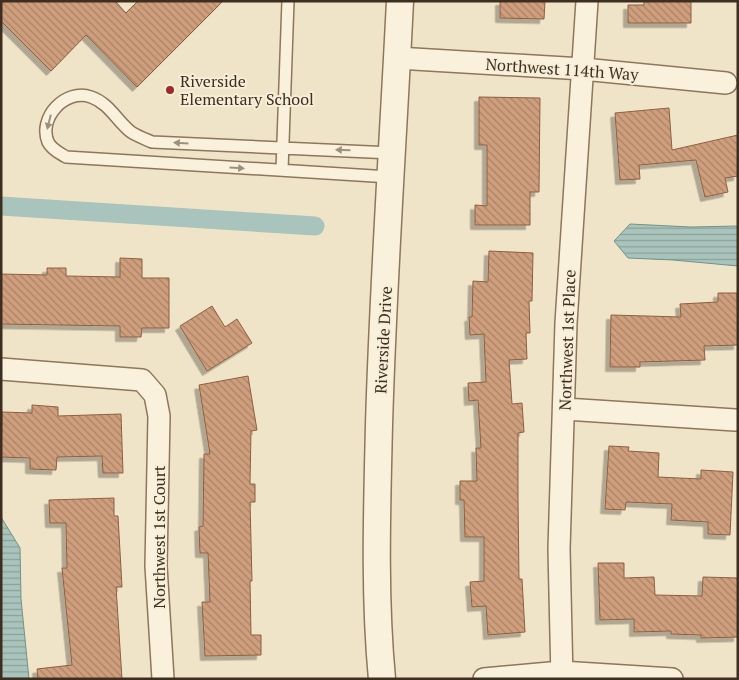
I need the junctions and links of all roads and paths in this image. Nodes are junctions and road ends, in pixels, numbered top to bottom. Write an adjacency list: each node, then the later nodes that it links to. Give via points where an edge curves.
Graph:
1 (288, 1): 7 (lane)
2 (400, 1): 4 (street, Riverside Drive)
3 (587, 1): 5 (street, Northwest 1st Place)
4 (397, 58): 5 (street, Northwest 114th Way); 8 (street, Riverside Drive)
5 (583, 69): 6 (street, Northwest 114th Way); 11 (street, Northwest 1st Place, via 566,324)
6 (726, 83)
7 (283, 148): 8 (lane, one-way to 7); 9 (lane); 9 (lane, one-way to 9, via 152,142 132,133 106,105 79,94 58,105 47,127 48,142 66,157)
8 (391, 165): 9 (lane); 15 (street, Riverside Drive, via 376,527)
9 (282, 170)
10 (1, 369): 14 (street, Northwest 1st Court, via 142,380 156,395 159,416 156,566)
11 (565, 409): 12 (street); 13 (street, Northwest 1st Place, via 559,549)
12 (734, 420)
13 (561, 675): 16 (street); 17 (street)
14 (163, 679)
15 (382, 679)
16 (484, 679)
17 (672, 679)

